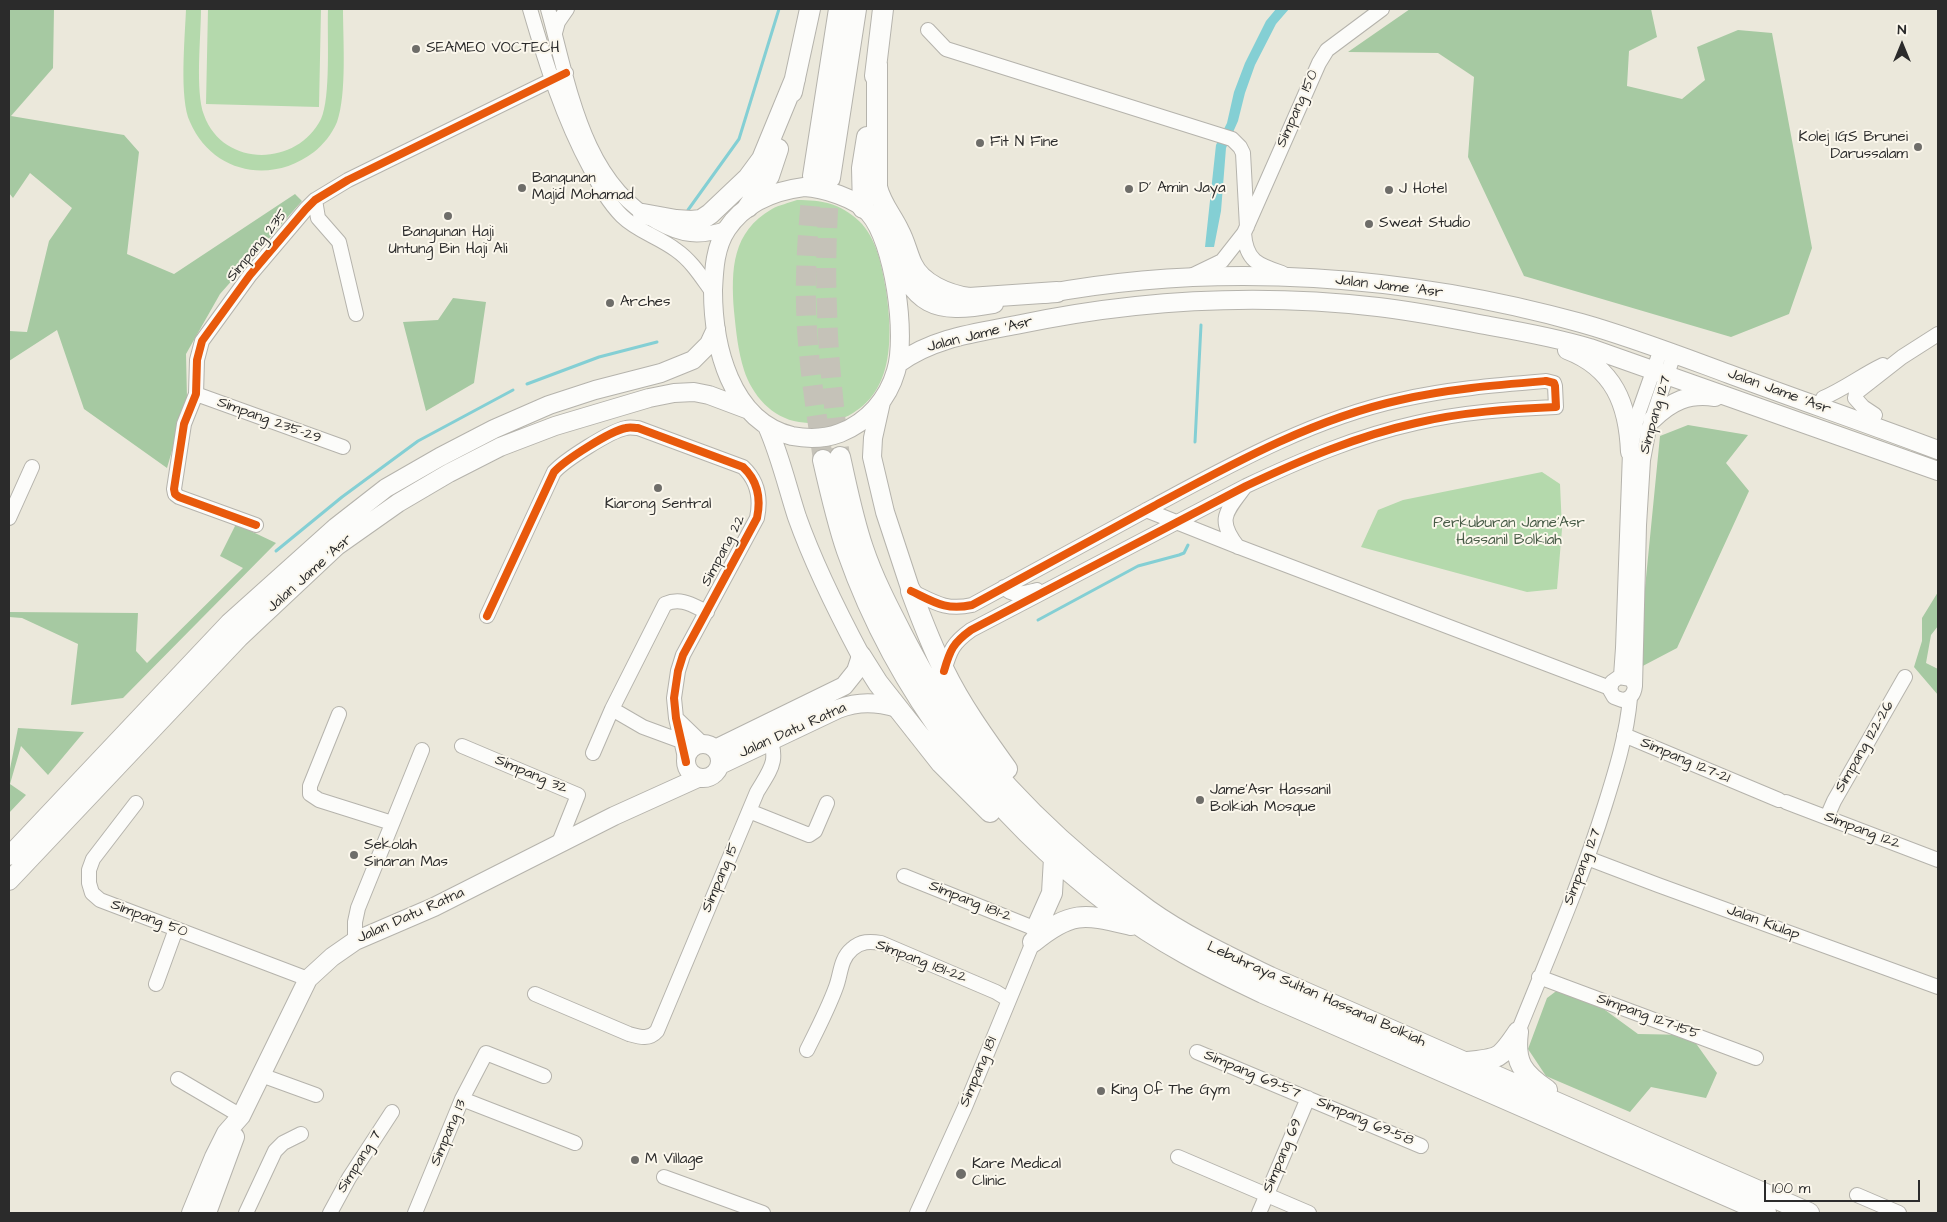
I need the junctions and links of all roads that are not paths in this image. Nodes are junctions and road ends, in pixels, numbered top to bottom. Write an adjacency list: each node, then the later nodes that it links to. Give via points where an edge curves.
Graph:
1 (530, 9): 13 (street)
2 (548, 9): 10 (street)
3 (568, 9): 10 (street, via 558,22)
4 (810, 9): 14 (highway)
5 (838, 9): 6 (highway, via 821,177)
6 (856, 9)
7 (883, 9): 11 (highway)
8 (1375, 11): 16 (street, Simpang 150, via 1327,50)
9 (928, 30): 15 (street, via 946,49 1232,139 1243,153)
10 (555, 34): 12 (street)
11 (877, 64): 19 (highway, via 862,168); 25 (highway, via 879,198 920,275 944,292 963,297)
12 (566, 73): 13 (street, Simpang 235); 20 (street, via 585,132 608,179 621,196)
13 (552, 80): 17 (street, Simpang 235, via 348,180); 26 (street, via 579,148 609,200 636,227 676,250 691,263)
14 (795, 80): 18 (highway, via 777,155 769,176); 20 (highway, via 762,159 748,178 710,214 701,220 691,221)
15 (1244, 174): 16 (street, via 1253,185); 22 (street)
16 (1263, 190): 22 (street, Simpang 150)
17 (315, 200): 27 (street, via 318,218 339,242); 36 (street, Simpang 235, via 250,275 210,328 199,348)
18 (748, 207): 19 (main road, via 774,192 804,187 821,188); 21 (main road)
19 (866, 211): 25 (main road, Jalan Jame 'Asr, via 881,221 912,288 938,306 971,308); 33 (main road, via 883,241 897,288)
20 (643, 214): 21 (street, via 664,226 689,234 710,234)
21 (726, 229): 26 (main road, via 715,257)
22 (1245, 230): 23 (street, via 1247,251 1254,260); 24 (street, Simpang 150, via 1222,261)
23 (1294, 277): 24 (main road, Jalan Jame 'Asr); 31 (main road, Jalan Jame 'Asr, via 1383,284 1502,303 1582,323)
24 (1185, 278): 25 (main road, Jalan Jame 'Asr)
25 (1058, 292)
26 (714, 293): 29 (main road)
27 (356, 314)
28 (1492, 326): 33 (main road, Jalan Jame 'Asr, via 1333,303 1217,301 1166,304 1078,314 959,337 915,352); 34 (main road, Jalan Jame 'Asr, via 1554,338); 48 (main road, via 1568,350 1594,364 1621,399 1629,428)
29 (716, 329): 40 (main road, via 727,372); 88 (main road, Jalan Jame 'Asr, via 709,344 693,360 549,406 486,433 386,488 336,527 229,623)
30 (1938, 334): 32 (street)
31 (1668, 352): 34 (street, Simpang 127); 35 (main road, Jalan Jame 'Asr)
32 (1902, 357): 37 (street, via 1863,374); 41 (street, via 1856,392 1858,403)
33 (898, 363): 39 (main road)
34 (1660, 371): 38 (main road, Jalan Jame 'Asr); 42 (street, Simpang 127); 48 (street, Simpang 127, via 1637,417)
35 (1757, 384): 37 (main road, via 1781,384); 44 (main road, via 1758,391 1770,401 1813,417); 47 (main road, Jalan Jame 'Asr)
36 (196, 394): 46 (street, Simpang 235-29); 55 (street, Simpang 235, via 184,424 174,482 175,494)
37 (1823, 398): 41 (main road)
38 (1743, 401): 42 (main road, via 1704,395 1687,396 1662,410); 44 (main road, Jalan Jame 'Asr)
39 (882, 402): 43 (main road, via 862,421 834,435 802,438); 59 (main road, via 872,457 885,512)
40 (749, 410): 43 (main road); 93 (main road, Jalan Jame 'Asr, via 694,392 649,398 555,426 500,447 398,503 337,546 239,638)
41 (1875, 415): 45 (main road)
42 (1652, 420): 67 (street, Simpang 127, via 1642,476)
43 (767, 426): 63 (main road, via 814,560)
44 (1840, 436): 50 (main road, Jalan Jame 'Asr)
45 (1938, 437)
46 (342, 447)
47 (1938, 450)
48 (1630, 452): 62 (street, Simpang 127)
49 (32, 468): 53 (street)
50 (1938, 471)
51 (1246, 486): 52 (street, via 1337,447 1415,423 1509,409 1556,407 1555,386 1546,381 1486,387 1435,393 1371,407 1264,449); 54 (street); 56 (street, via 1225,520 1225,527)
52 (1146, 510): 54 (street); 58 (street)
53 (9, 518)
54 (1175, 522): 56 (street); 57 (street)
55 (256, 525)
56 (1238, 547): 65 (street)
57 (1052, 586): 58 (street, via 1015,594); 64 (street, via 956,640)
58 (1004, 587): 59 (street, via 972,605 958,608 941,606)
59 (911, 591): 64 (highway)
60 (707, 612): 61 (street, Simpang 22, via 758,518 760,507 756,484 743,468 638,428 627,427 570,458 554,472); 69 (street, via 683,601 673,600 665,604); 71 (street, Simpang 22, via 683,655 678,671 674,698)
61 (486, 616)
62 (1623, 648): 65 (street, via 1612,670 1597,678); 67 (street, Simpang 127, via 1621,676 1612,682)
63 (861, 656): 68 (highway); 72 (main road, Jalan Datu Ratna, via 856,671 844,686)
64 (944, 671): 86 (highway, via 970,716)
65 (1583, 678): 67 (street)
66 (1906, 678): 84 (street, Simpang 122-26)
67 (1623, 693): 73 (street, Simpang 127-21)
68 (898, 708): 72 (main road, Jalan Datu Ratna, via 875,703 852,704); 89 (highway, via 941,763 992,814 1015,834)
69 (612, 709): 74 (street, via 643,727); 77 (street)
70 (339, 714): 85 (street, via 310,786 310,794 319,800)
71 (676, 718): 74 (street, Simpang 22); 78 (street)
72 (768, 732): 78 (main road, Jalan Datu Ratna); 83 (street, Simpang 15, via 774,761)
73 (1624, 735): 80 (street, Simpang 127-21); 90 (street, Simpang 127)
74 (681, 741): 79 (street, Simpang 22)
75 (462, 746): 87 (street, Simpang 32, via 578,794)
76 (422, 750): 85 (street)
77 (593, 753)
78 (713, 753): 79 (main road, via 693,748 690,751); 79 (main road, Jalan Datu Ratna, via 718,770 709,777)
79 (690, 769): 87 (main road, Jalan Datu Ratna, via 661,793)
80 (1783, 801): 84 (street, Simpang 122)
81 (136, 803): 95 (street, Simpang 50, via 97,851 89,870 92,893 142,924)
82 (827, 803): 83 (street, via 815,831 809,835)
83 (749, 811): 102 (street, Simpang 15, via 657,1031 652,1036 629,1034)
84 (1827, 818): 91 (street, Simpang 122)
85 (392, 823): 97 (street, via 358,908)
86 (1055, 835): 89 (highway, Lebuhraya Sultan Hassanal Bolkiah, via 979,754 927,681 864,550 831,459 838,523 848,554 878,625 912,688 964,763 991,795); 108 (highway, Lebuhraya Sultan Hassanal Bolkiah, via 1149,911 1203,944 1270,977)
87 (558, 844): 97 (main road, Jalan Datu Ratna, via 434,907)
88 (9, 856)
89 (1054, 857): 94 (highway, Lebuhraya Sultan Hassanal Bolkiah, via 1113,907); 96 (highway, via 1052,893)
90 (1587, 858): 98 (street, Simpang 127); 101 (street, Jalan Kiulap)
91 (1938, 860)
92 (904, 876): 96 (street, Simpang 181-2)
93 (9, 881)
94 (1145, 929): 96 (highway, via 1096,916 1074,917); 134 (highway, Lebuhraya Sultan Hassanal Bolkiah, via 1183,953 1263,993)
95 (176, 930): 99 (street, Simpang 50); 100 (street)
96 (1034, 935): 103 (street, Simpang 181)
97 (355, 941): 99 (main road, Jalan Datu Ratna)
98 (1539, 977): 104 (street, Simpang 127); 107 (street, Simpang 127-155)
99 (308, 979): 109 (main road, Jalan Datu Ratna)
100 (156, 984)
101 (1938, 987)
102 (535, 994)
103 (1009, 1000): 105 (street, Simpang 181-22, via 881,944 863,943 845,957 837,986); 131 (street, Simpang 181)
104 (1518, 1032): 108 (highway, via 1501,1056); 115 (highway, via 1516,1050 1527,1074)
105 (807, 1050)
106 (1197, 1052): 113 (street, Simpang 69-57)
107 (1756, 1058)
108 (1465, 1062): 115 (highway, Lebuhraya Sultan Hassanal Bolkiah)
109 (261, 1075): 112 (street); 117 (main road, Jalan Datu Ratna)
110 (544, 1076): 114 (street, Simpang 13, via 486,1053)
111 (178, 1079): 117 (street)
112 (316, 1095)
113 (1308, 1098): 120 (street, Simpang 69-58); 123 (street, Simpang 69)
114 (462, 1099): 119 (street); 129 (street, Simpang 13)
115 (1574, 1110): 135 (highway, Lebuhraya Sultan Hassanal Bolkiah)
116 (392, 1112): 128 (street, Simpang 7)
117 (240, 1118): 125 (main road, Jalan Datu Ratna, via 226,1134 214,1157); 126 (main road, Jalan Datu Ratna)
118 (301, 1134): 127 (street, via 275,1151)
119 (575, 1143)
120 (1422, 1146)
121 (1178, 1158): 123 (street)
122 (664, 1177): 130 (street)
123 (1266, 1195): 132 (street, Simpang 69); 133 (street)
124 (1857, 1195): 136 (street)
125 (191, 1213)
126 (207, 1213)
127 (246, 1213)
128 (330, 1213)
129 (415, 1213)
130 (763, 1213)
131 (917, 1213)
132 (1259, 1213)
133 (1309, 1213)
134 (1766, 1213)
135 (1809, 1213)
136 (1899, 1213)

